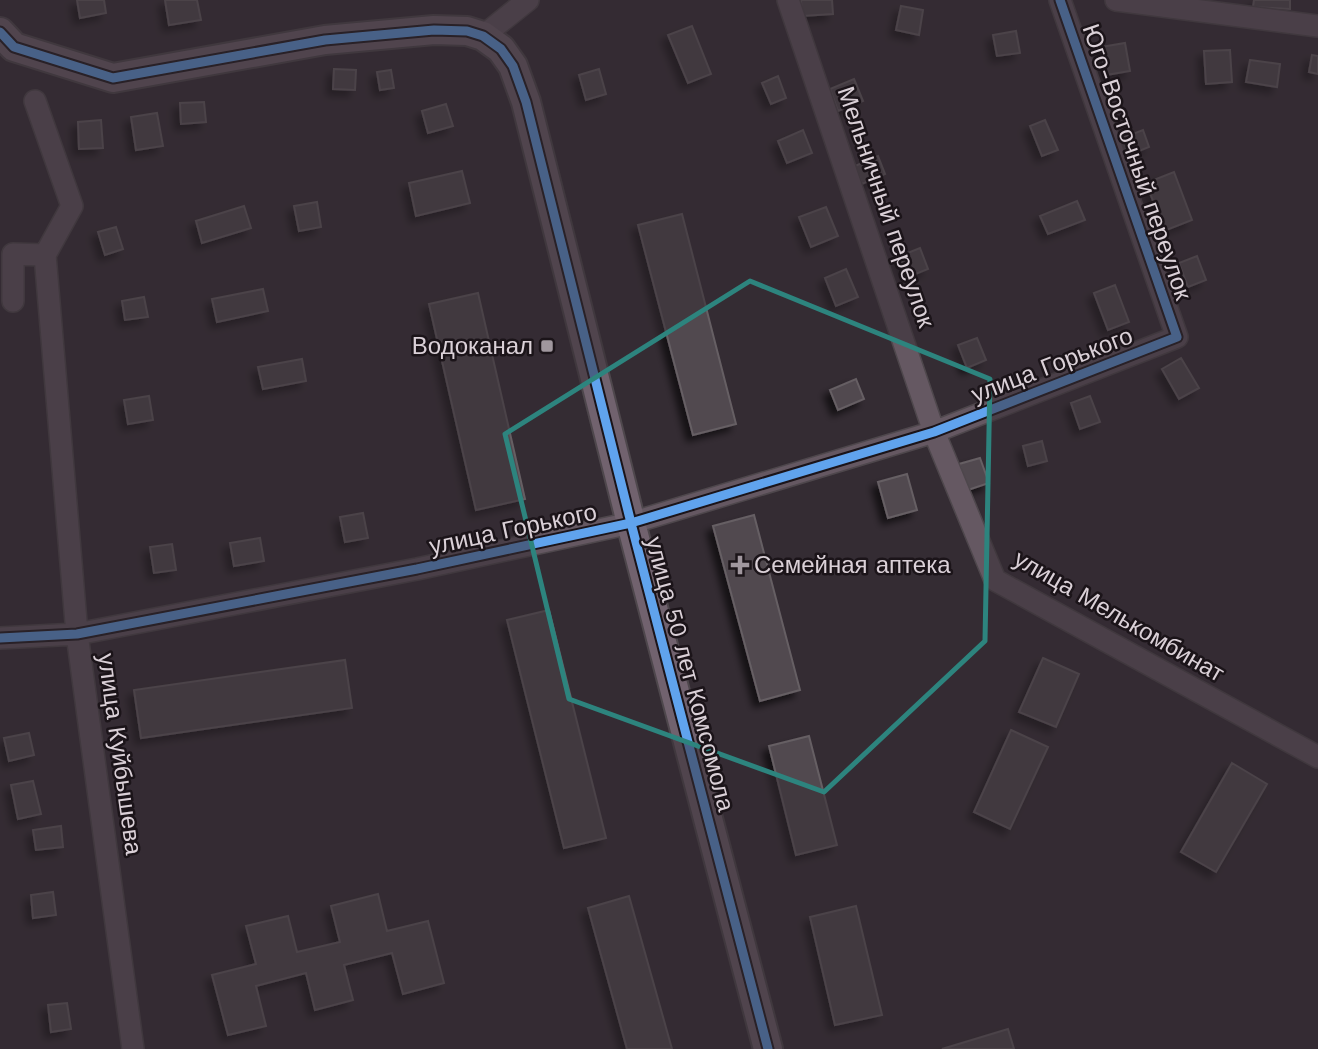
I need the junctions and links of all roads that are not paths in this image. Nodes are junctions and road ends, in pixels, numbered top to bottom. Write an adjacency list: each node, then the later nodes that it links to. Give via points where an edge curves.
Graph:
1 (528, 0): 7 (street)
2 (788, 0): 12 (street, Мельничный переулок)
3 (1060, 0): 11 (street, Юго-Восточный переулок)
4 (1116, 0): 5 (street)
5 (1318, 26)
6 (0, 32): 7 (street, via 14,47 113,78 326,40 435,30)
7 (483, 36): 13 (street, улица 50 лет Комсомола, via 513,66 526,102)
8 (35, 101): 9 (street, via 72,206)
9 (45, 255): 10 (street, via 13,254); 14 (street, улица Куйбышева)
10 (13, 301)
11 (1177, 337): 12 (street, улица Горького)
12 (933, 432): 13 (street, улица Горького); 16 (street, улица Мелькомбинат, via 995,580)
13 (631, 523): 14 (street, улица Горького); 18 (street, улица 50 лет Комсомола)
14 (77, 634): 15 (street, улица Горького); 17 (street, улица Куйбышева)
15 (0, 638)
16 (1318, 757)
17 (133, 1049)
18 (768, 1049)

